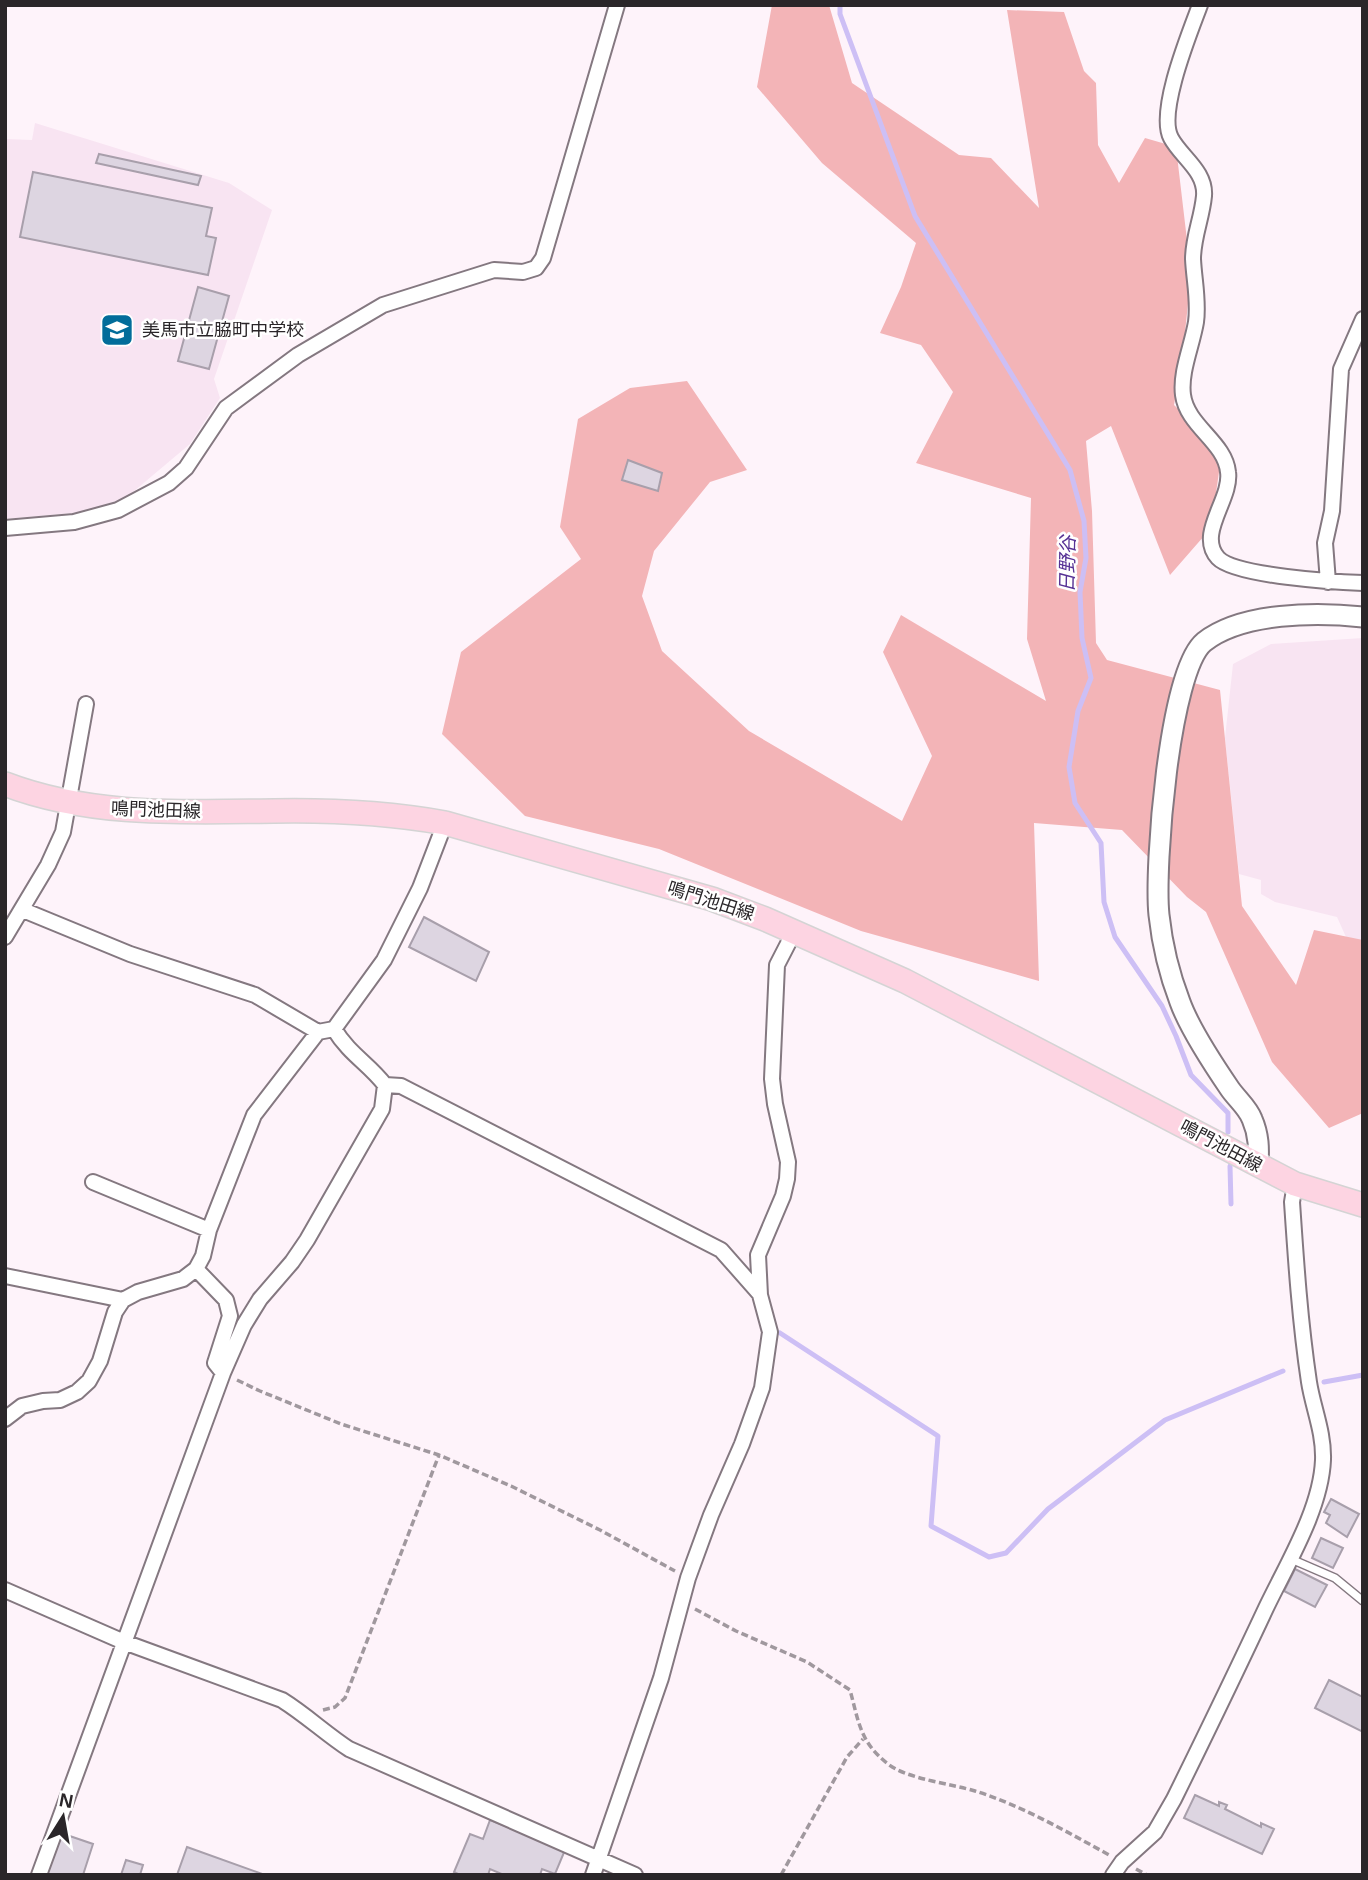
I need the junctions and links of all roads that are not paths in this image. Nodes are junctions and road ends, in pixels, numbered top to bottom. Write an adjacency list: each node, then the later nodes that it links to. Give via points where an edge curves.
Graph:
1 (617, 5): 4 (street, via 536,268 494,270 383,305 298,355 226,408 186,468 169,484 118,510 75,522)
2 (1200, 5): 5 (street, via 1180,55 1167,126 1203,183 1193,259 1198,304 1183,383 1191,416 1222,454 1228,471 1211,546 1218,559 1240,569)
3 (1363, 319): 5 (street, via 1341,369 1332,511 1325,543)
4 (5, 528)
5 (1328, 582): 6 (street)
6 (1363, 583)
7 (1363, 617): 18 (street, via 1301,615 1250,621 1202,643 1184,676 1172,738 1161,821 1161,926 1180,1004 1252,1117 1260,1145)
8 (86, 704): 10 (street)
9 (5, 784): 10 (main road, 鳴門池田線)
10 (70, 803): 11 (main road, 鳴門池田線, via 130,810 354,813); 12 (street, via 63,832)
11 (445, 823): 13 (main road, 鳴門池田線, via 712,899); 15 (street, via 420,888 384,960)
12 (23, 910): 14 (street); 16 (street, via 131,954 255,995)
13 (794, 932): 18 (main road, 鳴門池田線, via 905,981); 25 (street, via 777,965 772,1079 788,1162 787,1179 758,1255)
14 (5, 937)
15 (334, 1029): 16 (street); 17 (street, via 356,1058)
16 (318, 1032): 22 (street, via 254,1115)
17 (386, 1085): 25 (street, via 401,1086 721,1250); 27 (street, via 382,1110 307,1240 244,1325)
18 (1258, 1165): 20 (main road, 鳴門池田線)
19 (93, 1182): 22 (street)
20 (1295, 1184): 21 (main road, 鳴門池田線); 29 (street, via 1292,1202 1303,1330 1323,1462 1310,1515)
21 (1363, 1205)
22 (209, 1230): 23 (street)
23 (196, 1269): 26 (street, via 183,1279); 27 (street, via 226,1300 230,1316 215,1363)
24 (5, 1276): 26 (street)
25 (760, 1295): 33 (street, via 770,1332 762,1388 688,1578 661,1678)
26 (123, 1300): 28 (street, via 89,1381 60,1400 22,1406)
27 (223, 1373): 32 (street)
28 (5, 1419)
29 (1290, 1558): 31 (lane, via 1335,1578); 37 (street, via 1174,1799 1155,1832)
30 (5, 1590): 32 (street)
31 (1363, 1601)
32 (124, 1642): 33 (street, via 282,1700 349,1749); 34 (street)
33 (598, 1859): 35 (street); 36 (street)
34 (39, 1875)
35 (593, 1875)
36 (635, 1875)
37 (1113, 1875)

